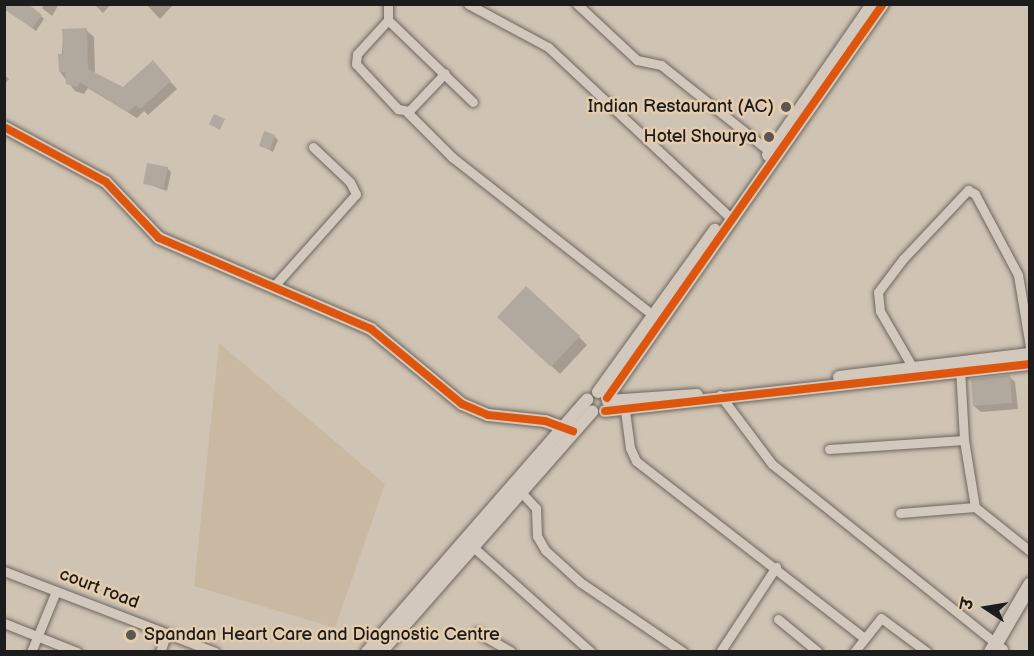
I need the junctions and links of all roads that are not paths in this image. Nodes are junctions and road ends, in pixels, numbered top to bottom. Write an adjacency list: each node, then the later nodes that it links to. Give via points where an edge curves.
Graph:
1 (468, 4): 13 (street, via 548,47)
2 (577, 4): 12 (street, via 637,60 661,65)
3 (872, 4): 12 (street)
4 (883, 4): 12 (street)
5 (386, 5): 6 (street)
6 (388, 20): 7 (street); 9 (street, via 357,54 356,64 398,109)
7 (445, 73): 8 (street); 9 (street)
8 (473, 102)
9 (407, 112): 15 (street, via 452,157)
10 (4, 127): 14 (street, via 106,182 159,238)
11 (313, 147): 14 (street, via 350,182 356,194)
12 (773, 155): 13 (street)
13 (730, 217): 15 (street); 23 (street)
14 (274, 286): 26 (street, via 371,329 476,411)
15 (653, 315): 23 (street)
16 (1029, 347): 20 (street, via 1018,275 975,194 968,190 879,292 880,311)
17 (1029, 354): 19 (street)
18 (1029, 364): 19 (street)
19 (960, 366): 20 (street); 21 (street); 27 (street)
20 (913, 368): 21 (street)
21 (721, 396): 24 (street); 45 (street, via 772,464)
22 (588, 400): 23 (street); 25 (street); 26 (street)
23 (605, 400): 24 (street); 25 (street)
24 (625, 407): 34 (street, via 630,448 636,461)
25 (592, 412): 26 (street)
26 (569, 428): 29 (street); 50 (street)
27 (964, 440): 28 (street); 30 (street)
28 (830, 449)
29 (520, 491): 32 (street); 54 (street, via 536,508 537,536 545,550 580,582)
30 (975, 507): 31 (street); 33 (street)
31 (900, 513)
32 (472, 546): 51 (street); 53 (street)
33 (1029, 550)
34 (776, 567): 44 (street); 55 (street)
35 (4, 571): 37 (street, court road)
36 (1029, 585): 45 (main road)
37 (56, 591): 42 (street); 43 (street, court road)
38 (1029, 603): 45 (main road)
39 (778, 619): 56 (street)
40 (4, 623): 42 (street)
41 (477, 632): 52 (street)
42 (37, 633): 46 (street); 47 (street)
43 (167, 633): 48 (street); 49 (street, court road)
44 (864, 638): 57 (street); 58 (street, via 877,621 885,619)
45 (998, 649)
46 (31, 651)
47 (77, 651)
48 (160, 651)
49 (215, 651)
50 (367, 651)
51 (381, 651)
52 (511, 651)
53 (591, 651)
54 (683, 651)
55 (720, 651)
56 (818, 651)
57 (855, 651)
58 (927, 651)

